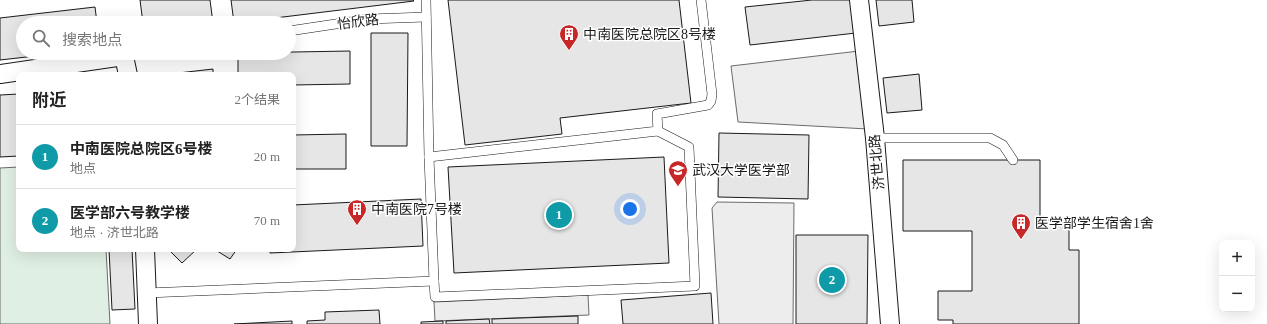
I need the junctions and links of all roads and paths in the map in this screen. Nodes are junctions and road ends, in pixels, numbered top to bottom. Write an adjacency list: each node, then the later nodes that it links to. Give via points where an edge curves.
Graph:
1 (426, 0): 4 (lane)
2 (701, 0): 10 (lane, via 711,101 705,107 657,114)
3 (860, 0): 11 (street, 济世北路)
4 (426, 17): 5 (lane, 怡欣路, via 369,19); 12 (lane)
5 (296, 30)
6 (93, 60): 9 (street)
7 (132, 60): 8 (street)
8 (129, 72)
9 (0, 74)
10 (658, 130): 12 (lane); 15 (lane, via 689,147 695,286 435,297)
11 (875, 138): 13 (lane, via 990,138 1003,146); 18 (street, 济世北路)
12 (429, 157): 15 (lane)
13 (1013, 160)
14 (145, 252): 16 (street)
15 (434, 281): 16 (lane)
16 (147, 293): 17 (street)
17 (148, 324)
18 (890, 324)

